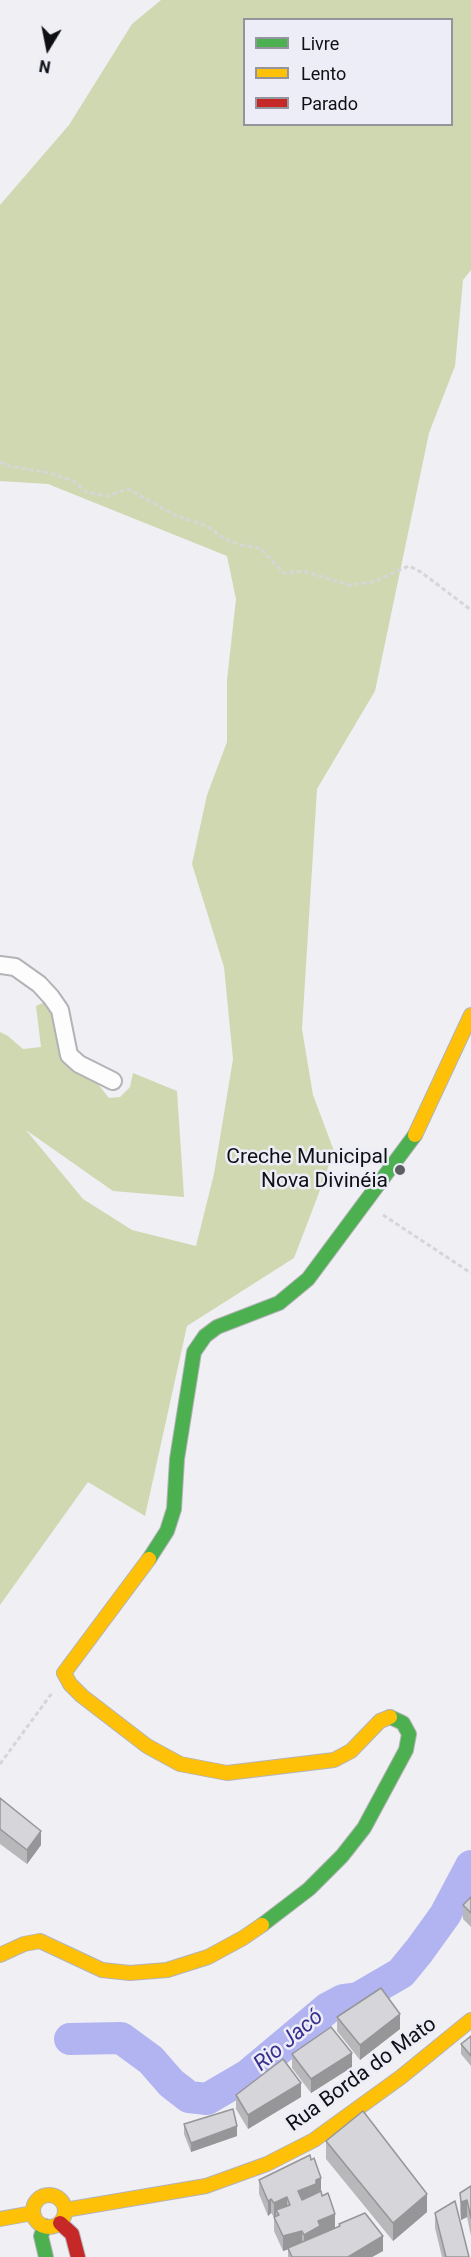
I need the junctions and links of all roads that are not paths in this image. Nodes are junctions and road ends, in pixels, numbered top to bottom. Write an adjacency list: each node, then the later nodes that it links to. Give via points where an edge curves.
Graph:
1 (0, 965): 3 (street, via 15,967 39,984 60,1010 69,1055)
2 (471, 1016): 4 (street, via 412,1141 328,1254 279,1303 217,1327 194,1352 177,1459 174,1509 167,1531 64,1673 82,1696 147,1746 180,1764 227,1773 334,1760 351,1751 380,1721 391,1717 403,1723 410,1734 406,1750 364,1828 334,1864 282,1911 208,1957 166,1970 130,1973 102,1970 39,1941)
3 (113, 1081)
4 (0, 1955)
5 (471, 2020): 6 (street, Rua Borda do Mato, via 314,2140 267,2164 206,2186)
6 (65, 2210): 7 (street, via 63,2202 51,2194 37,2199); 9 (street)
7 (33, 2213): 8 (street); 10 (street)
8 (0, 2219)
9 (60, 2223): 10 (street); 12 (street, via 72,2234)
10 (45, 2226): 11 (street, via 41,2236)
11 (46, 2257)
12 (78, 2257)

